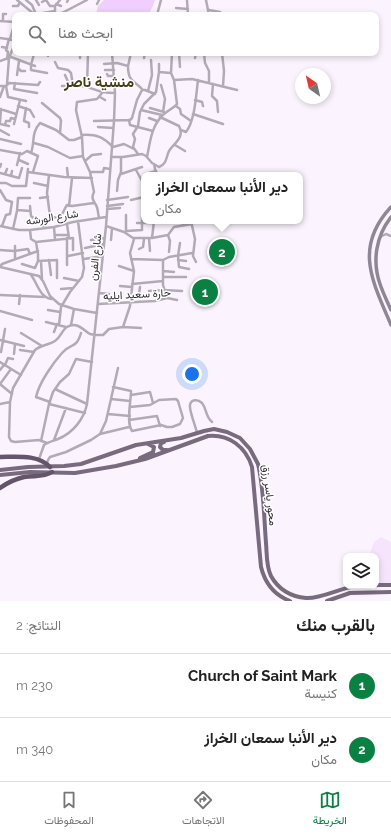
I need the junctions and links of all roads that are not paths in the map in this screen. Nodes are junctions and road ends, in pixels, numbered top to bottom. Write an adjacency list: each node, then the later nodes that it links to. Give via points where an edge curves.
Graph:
1 (16, 0): 12 (street)
2 (26, 0): 24 (street)
3 (36, 0): 16 (street)
4 (46, 0): 13 (street); 17 (street, via 50,6)
5 (60, 0): 17 (street)
6 (78, 0): 14 (street)
7 (86, 0): 14 (street)
8 (99, 0): 15 (street)
9 (161, 0): 27 (street)
10 (187, 0): 21 (street)
11 (206, 0): 22 (street)
12 (20, 2): 18 (street, via 18,6); 23 (street)
13 (42, 2)
14 (80, 4): 26 (street)
15 (97, 4)
16 (39, 5)
17 (55, 5): 19 (street); 25 (street)
18 (13, 6)
19 (61, 6)
20 (176, 8): 21 (street)
21 (188, 9)
22 (209, 10): 28 (street)
23 (32, 12)
24 (35, 12)
25 (55, 12)
26 (64, 12)
27 (158, 12)
28 (220, 12)
29 (6, 14): 30 (street, via 3,14)
30 (1, 20): 31 (street)
31 (12, 22)
32 (12, 32): 34 (street)
33 (0, 39): 34 (street)
34 (10, 39): 36 (street)
35 (2, 47): 36 (street)
36 (7, 48): 46 (street)
37 (12, 50): 46 (street)
38 (34, 56): 54 (street)
39 (88, 56): 81 (street)
40 (112, 56): 51 (street, شارع الفرن)
41 (130, 56): 55 (street)
42 (172, 56): 63 (street)
43 (179, 56): 56 (street)
44 (204, 56): 73 (street, via 209,71)
45 (222, 56): 80 (street)
46 (8, 59): 48 (street); 49 (street, via 11,57); 76 (street)
47 (151, 60): 84 (street, via 152,75)
48 (0, 61)
49 (19, 61): 54 (street); 57 (street)
50 (55, 62): 78 (street, via 58,68 72,73)
51 (112, 63): 52 (street); 55 (street); 59 (street, شارع الفرن)
52 (104, 64)
53 (159, 64): 61 (street)
54 (32, 65): 62 (street, via 30,70)
55 (128, 66): 82 (street, via 131,80)
56 (180, 67)
57 (18, 68): 60 (street); 66 (street)
58 (105, 70): 59 (street)
59 (114, 70): 67 (street, شارع الفرن)
60 (25, 71)
61 (159, 72): 63 (street); 88 (street)
62 (47, 73)
63 (171, 73): 68 (street)
64 (107, 74): 67 (street)
65 (65, 75): 78 (street)
66 (17, 76)
67 (114, 76): 79 (street, شارع الفرن)
68 (174, 80): 69 (street); 97 (street)
69 (198, 80): 73 (street); 93 (street)
70 (40, 82): 71 (street, via 38,85)
71 (15, 83): 76 (street); 85 (street, via 15,89)
72 (110, 83): 79 (street, via 110,86)
73 (209, 83): 74 (street)
74 (213, 84): 80 (street); 103 (street, via 212,96 217,101)
75 (161, 85): 105 (street, via 165,99)
76 (4, 86): 89 (street); 91 (street, via 8,97)
77 (62, 86): 78 (street)
78 (71, 86): 81 (street)
79 (115, 86): 87 (street, شارع الفرن)
80 (222, 86): 83 (street)
81 (87, 87): 86 (street)
82 (143, 90): 84 (street); 110 (street)
83 (237, 90)
84 (148, 91): 88 (street)
85 (37, 93)
86 (102, 93): 87 (street); 90 (street)
87 (115, 93): 112 (street, شارع الفرن)
88 (155, 94): 102 (street, via 145,102)
89 (0, 97)
90 (100, 97): 92 (street); 129 (street, via 76,103)
91 (20, 100): 94 (street); 96 (street)
92 (105, 100)
93 (195, 100): 98 (street, via 202,102); 106 (street)
94 (26, 101)
95 (42, 103): 127 (street, via 62,121)
96 (18, 106): 99 (street); 104 (street)
97 (176, 106): 105 (street); 114 (street, via 181,114)
98 (203, 106)
99 (26, 108): 107 (street, via 31,110); 121 (street, via 24,121 29,123)
100 (150, 108): 105 (street)
101 (1, 109): 104 (street); 115 (street)
102 (141, 110): 105 (street); 120 (street)
103 (218, 112)
104 (16, 114): 109 (street)
105 (163, 114): 113 (street); 126 (street)
106 (193, 114): 114 (street); 117 (street)
107 (34, 117)
108 (150, 118): 113 (street)
109 (15, 119): 116 (street); 118 (street, via 6,121)
110 (129, 120): 112 (street); 120 (street, via 129,124)
111 (94, 121): 112 (street)
112 (114, 121): 123 (street, شارع الفرن)
113 (158, 121): 125 (street)
114 (191, 121): 126 (street, via 186,132)
115 (0, 122): 118 (street)
116 (14, 124)
117 (223, 124)
118 (5, 125): 119 (street)
119 (9, 126)
120 (138, 126): 125 (street); 135 (street, via 133,134)
121 (29, 127)
122 (98, 127): 123 (street)
123 (113, 128): 133 (street, شارع الفرن)
124 (0, 130): 128 (street)
125 (153, 130): 144 (street)
126 (181, 130): 134 (street)
127 (60, 133): 129 (street, via 71,140); 131 (street, via 40,123 33,137)
128 (9, 135)
129 (82, 136): 133 (street, via 101,137); 142 (street)
130 (0, 139): 132 (street)
131 (34, 143): 139 (street); 142 (street, via 70,158)
132 (21, 144)
133 (112, 145): 135 (street, via 126,145); 143 (street, شارع الفرن)
134 (175, 145): 137 (street); 149 (street, via 163,165 159,167)
135 (134, 149): 141 (street)
136 (0, 150): 138 (street)
137 (185, 151)
138 (20, 153): 139 (street); 146 (street)
139 (31, 153): 159 (street, via 38,157)
140 (101, 154): 147 (street, via 92,155)
141 (138, 154): 144 (street); 145 (street)
142 (82, 156): 147 (street)
143 (111, 156): 145 (street); 155 (street, شارع الفرن)
144 (147, 157): 149 (street)
145 (121, 158): 164 (street)
146 (19, 160): 148 (street); 150 (street)
147 (84, 161): 160 (street)
148 (28, 164)
149 (154, 164): 158 (street)
150 (17, 165)
151 (142, 167): 156 (street)
152 (22, 168): 166 (street, via 19,177)
153 (67, 168): 167 (street)
154 (7, 169): 163 (street)
155 (110, 169): 160 (street); 181 (street, شارع الفرن)
156 (136, 170): 164 (street); 169 (street)
157 (12, 171): 166 (street)
158 (156, 171): 161 (street)
159 (33, 172): 165 (street); 171 (street, via 28,170 26,186)
160 (90, 172): 168 (street)
161 (152, 172)
162 (0, 173): 163 (street)
163 (5, 174): 166 (street)
164 (120, 174): 175 (street)
165 (49, 175): 167 (street); 173 (street)
166 (10, 176)
167 (70, 178): 168 (street); 186 (street)
168 (92, 178): 183 (street)
169 (140, 179): 170 (street)
170 (141, 182)
171 (0, 183)
172 (34, 183): 173 (street)
173 (48, 186): 176 (street)
174 (0, 190): 190 (street, via 7,200 12,201)
175 (117, 191)
176 (48, 197): 179 (street); 186 (street, via 51,216 60,217 66,206)
177 (128, 197): 181 (street)
178 (30, 198): 191 (street, via 19,197)
179 (40, 198)
180 (141, 198): 182 (street)
181 (107, 200): 187 (street, شارع الفرن)
182 (131, 200)
183 (94, 203): 186 (street); 196 (street)
184 (123, 204): 187 (street)
185 (30, 206): 192 (street)
186 (69, 206)
187 (107, 207): 188 (street); 194 (street, شارع الفرن)
188 (120, 208)
189 (391, 208): 264 (street, via 380,221 372,240)
190 (11, 209): 191 (street); 206 (street, via 10,215 6,215)
191 (18, 211): 192 (street); 212 (street)
192 (30, 211): 210 (street, via 33,218)
193 (126, 215): 215 (street)
194 (106, 217): 196 (street, شارع الورشه); 207 (street, شارع الفرن)
195 (391, 217): 213 (street)
196 (99, 218): 197 (street, شارع الورشه)
197 (78, 222): 200 (street, شارع الورشه); 241 (street)
198 (137, 223): 199 (street)
199 (141, 223)
200 (67, 224): 208 (street, شارع الورشه); 220 (street)
201 (142, 224): 215 (street, via 141,230)
202 (154, 224): 224 (street)
203 (186, 224): 205 (street)
204 (192, 224): 242 (street, via 195,239)
205 (183, 225): 209 (street)
206 (1, 226): 212 (street, شارع الورشه)
207 (106, 226): 211 (street); 222 (street, شارع الفرن)
208 (54, 227): 210 (street, شارع الورشه); 217 (street)
209 (174, 227): 218 (street)
210 (46, 228): 214 (street, شارع الورشه)
211 (112, 228): 215 (street); 228 (street)
212 (13, 229): 214 (street, شارع الورشه)
213 (383, 229): 216 (street); 221 (street)
214 (30, 230): 229 (street, via 31,239)
215 (126, 232): 225 (street)
216 (386, 234): 219 (street); 221 (street)
217 (55, 235): 220 (street); 226 (street)
218 (168, 235): 224 (street); 240 (street)
219 (391, 236)
220 (68, 237): 226 (street); 236 (street, via 73,238); 244 (street)
221 (380, 237): 265 (street, via 376,250)
222 (105, 238): 227 (street); 231 (street, شارع الفرن)
223 (144, 238): 224 (street); 225 (street); 234 (street, via 143,247)
224 (150, 238): 239 (street)
225 (134, 239): 249 (street)
226 (56, 240): 229 (street)
227 (91, 240)
228 (112, 240)
229 (36, 242): 238 (street)
230 (180, 243): 246 (street)
231 (104, 244): 233 (street); 245 (street, شارع الفرن)
232 (15, 246): 237 (street)
233 (85, 248)
234 (139, 249)
235 (0, 250): 237 (street)
236 (74, 250)
237 (14, 251): 243 (street, via 28,249); 247 (street)
238 (38, 251): 243 (street); 253 (street)
239 (150, 251)
240 (169, 252)
241 (83, 253): 244 (street); 248 (street)
242 (192, 253): 246 (street); 256 (street)
243 (30, 254): 247 (street)
244 (68, 256): 258 (street)
245 (103, 256): 248 (street); 284 (street, شارع الفرن)
246 (178, 256): 251 (street); 252 (street)
247 (15, 259): 260 (street)
248 (84, 259): 274 (street)
249 (131, 259): 251 (street); 262 (street)
250 (50, 260): 254 (street); 268 (street); 271 (street, via 57,260)
251 (163, 260): 263 (street)
252 (178, 260): 255 (street); 261 (street, via 179,267)
253 (38, 261): 254 (street); 257 (street, via 35,268)
254 (42, 261): 273 (street)
255 (186, 261)
256 (196, 262)
257 (22, 264)
258 (67, 265)
259 (119, 266): 262 (street)
260 (0, 267): 267 (street)
261 (189, 269)
262 (134, 271): 276 (street)
263 (163, 271): 266 (street); 269 (street)
264 (370, 271): 265 (street); 303 (street)
265 (377, 271): 299 (street)
266 (174, 272)
267 (31, 274): 273 (street, via 39,276); 289 (street)
268 (51, 275)
269 (163, 277): 270 (street); 275 (street)
270 (186, 277)
271 (57, 278)
272 (64, 278): 274 (street)
273 (42, 280): 291 (street)
274 (79, 281): 279 (street)
275 (163, 281): 276 (street); 281 (street)
276 (132, 285): 277 (street); 288 (street)
277 (120, 286)
278 (140, 287): 288 (street, via 139,294)
279 (73, 288): 280 (street); 296 (street)
280 (61, 289)
281 (164, 290): 282 (street); 283 (street); 290 (street)
282 (149, 291)
283 (182, 291)
284 (99, 293): 285 (street); 295 (street, شارع الفرن)
285 (109, 294)
286 (0, 295): 287 (street)
287 (20, 295): 289 (street); 294 (street)
288 (131, 296): 293 (street)
289 (44, 297): 291 (street)
290 (167, 298): 292 (street, حارة سعيد ايليه); 293 (street, حارة سعيد ايليه)
291 (53, 299): 296 (street)
292 (177, 300)
293 (131, 302): 295 (street, حارة سعيد ايليه); 310 (street)
294 (19, 304)
295 (98, 304): 302 (street, شارع الفرن)
296 (62, 305): 297 (street); 301 (street)
297 (74, 309): 302 (street); 307 (street)
298 (48, 310): 301 (street)
299 (391, 310): 303 (street)
300 (0, 311): 304 (street)
301 (60, 312): 306 (street)
302 (97, 313): 316 (street, شارع الفرن)
303 (386, 313): 308 (street)
304 (32, 320)
305 (46, 322): 306 (street)
306 (58, 324): 309 (street); 313 (street)
307 (71, 325): 309 (street); 316 (street, via 79,326)
308 (391, 325)
309 (67, 327): 320 (street, via 57,339)
310 (123, 327): 311 (street); 316 (street, via 108,329 104,335)
311 (141, 328)
312 (4, 329): 317 (street)
313 (54, 332)
314 (21, 333): 320 (street)
315 (81, 333): 341 (street, via 76,345 65,350 58,358 38,391 36,397)
316 (94, 335): 327 (street, شارع الفرن)
317 (1, 340): 318 (street); 322 (street)
318 (15, 344): 319 (street); 324 (street)
319 (24, 346)
320 (42, 346): 323 (street)
321 (20, 350): 323 (street)
322 (1, 352)
323 (34, 352): 332 (street)
324 (14, 354)
325 (13, 359): 328 (street, via 8,358)
326 (0, 362): 328 (street)
327 (92, 362): 335 (street, via 76,359 69,374); 344 (street, شارع الفرن)
328 (5, 365): 330 (street); 331 (street)
329 (118, 368): 334 (street)
330 (12, 369): 332 (street); 333 (street)
331 (0, 370)
332 (21, 375): 336 (street)
333 (0, 384): 336 (street)
334 (113, 387): 337 (street, via 131,391); 338 (street)
335 (55, 389): 341 (street); 344 (street)
336 (12, 394): 340 (street)
337 (131, 395): 339 (street); 342 (street, via 150,392)
338 (111, 398): 339 (street); 348 (street)
339 (130, 401): 345 (street)
340 (10, 402): 343 (street); 357 (street, via 10,439 15,442)
341 (49, 403): 346 (street); 357 (street)
342 (153, 403): 345 (street); 351 (street, via 159,400 178,400 182,422 172,427)
343 (0, 404)
344 (87, 404): 347 (street, شارع الفرن)
345 (130, 407): 349 (street)
346 (66, 408): 347 (street); 355 (street)
347 (85, 413): 355 (street, شارع الفرن, via 71,431)
348 (108, 414): 349 (street); 354 (street)
349 (129, 418): 351 (street, via 157,416); 352 (street)
350 (212, 422): 353 (street, via 206,416 201,402 192,402 190,408)
351 (160, 426): 352 (street, via 133,431)
352 (130, 427): 354 (street)
353 (198, 433): 356 (main road, محور ياسر رزق); 373 (main road, محور ياسر رزق, via 214,430 230,433 242,441 254,456 260,473 268,568 279,587 291,594 307,598)
354 (100, 434): 364 (street, via 50,458)
355 (54, 440): 358 (street, شارع الفرن)
356 (168, 440): 359 (main road, محور ياسر رزق); 360 (main road, via 161,443 161,449)
357 (42, 441): 358 (street)
358 (48, 443): 362 (street)
359 (145, 443): 363 (main road, via 152,445 154,450); 364 (main road, محور ياسر رزق, via 81,464)
360 (174, 448): 363 (main road, محور ياسر رزق); 375 (main road, محور ياسر رزق, via 205,437 216,436 232,441 246,453 253,470 262,572 273,591)
361 (0, 457): 362 (highway)
362 (41, 460): 364 (highway)
363 (135, 462): 364 (main road, محور ياسر رزق, via 75,473)
364 (50, 468): 366 (main road, محور ياسر رزق); 368 (highway, via 44,476)
365 (0, 470): 366 (main road)
366 (15, 470): 367 (main road)
367 (0, 475)
368 (16, 479): 369 (highway); 370 (highway)
369 (0, 483)
370 (0, 488)
371 (379, 585): 372 (main road)
372 (391, 585)
373 (343, 589)
374 (391, 592): 376 (main road, via 350,593)
375 (290, 601)
376 (327, 601)

